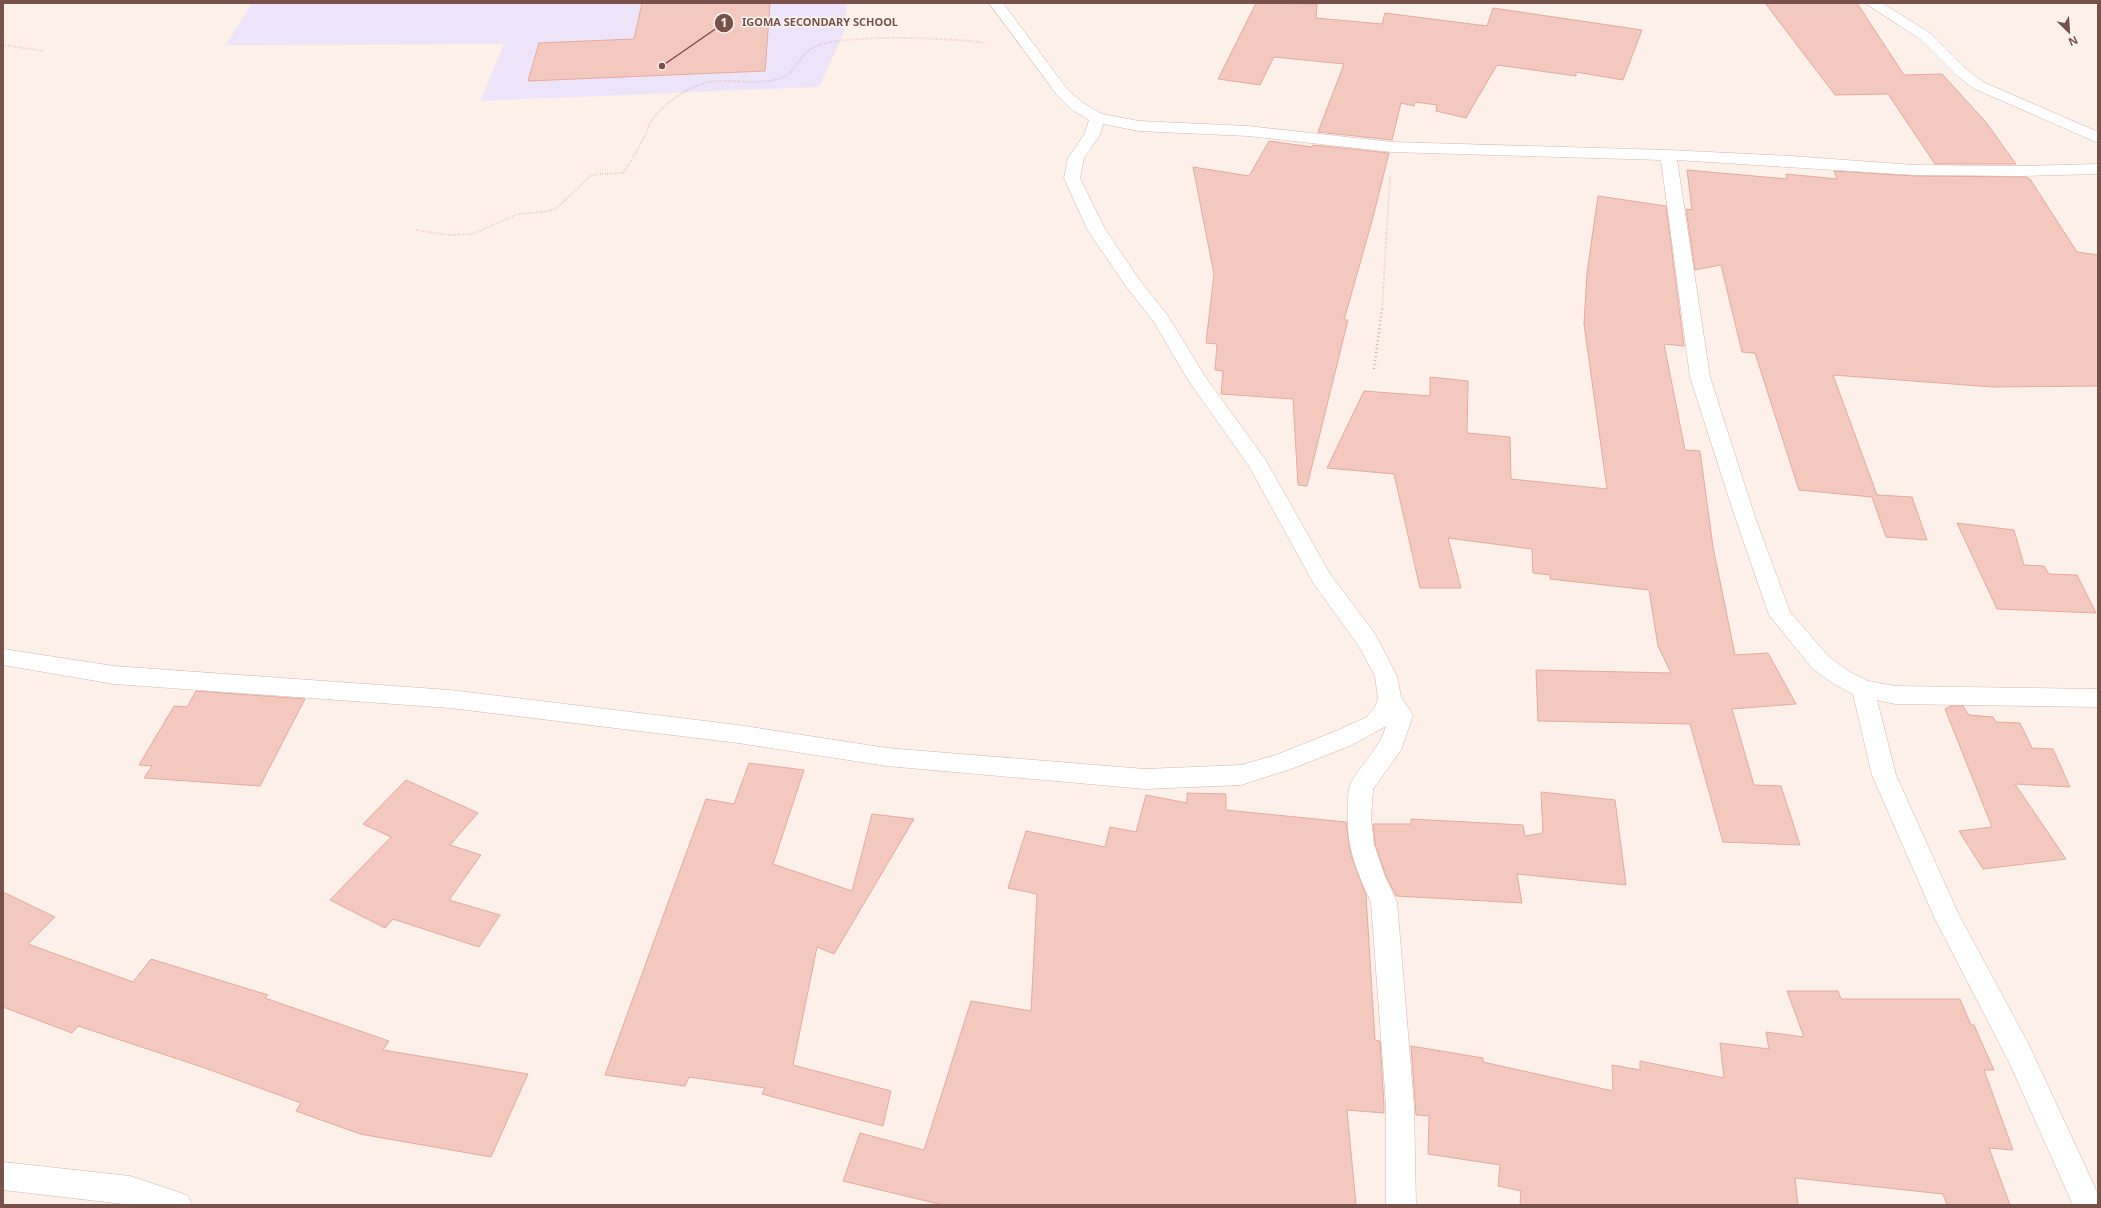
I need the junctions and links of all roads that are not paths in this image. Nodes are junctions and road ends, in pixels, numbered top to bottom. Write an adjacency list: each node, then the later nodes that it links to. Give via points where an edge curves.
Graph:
1 (996, 3): 3 (street, via 1062,92 1077,106)
2 (1872, 3): 4 (street, via 1925,36 1978,85)
3 (1097, 118): 5 (street, via 1138,126 1248,131 1392,147); 10 (street, via 1092,135 1076,158 1072,178 1096,229 1131,281 1162,320 1198,380 1258,464 1322,579 1367,640 1386,676)
4 (2098, 138)
5 (1668, 155): 6 (street, via 1914,170); 8 (street, via 1700,377 1780,615 1821,663)
6 (2098, 169)
7 (3, 657): 10 (street, via 114,675 450,699 738,734 887,757 1144,779 1241,775 1282,762 1375,723 1385,712)
8 (1862, 689): 9 (street, via 1895,695); 14 (street, via 1884,775 1948,919 2019,1054)
9 (2098, 698)
10 (1390, 699): 13 (street, via 1400,715 1398,726 1392,743 1361,787 1359,819 1372,877 1384,902 1400,1105)
11 (3, 1176): 12 (street, via 130,1190)
12 (178, 1205)
13 (1401, 1205)
14 (2088, 1205)

